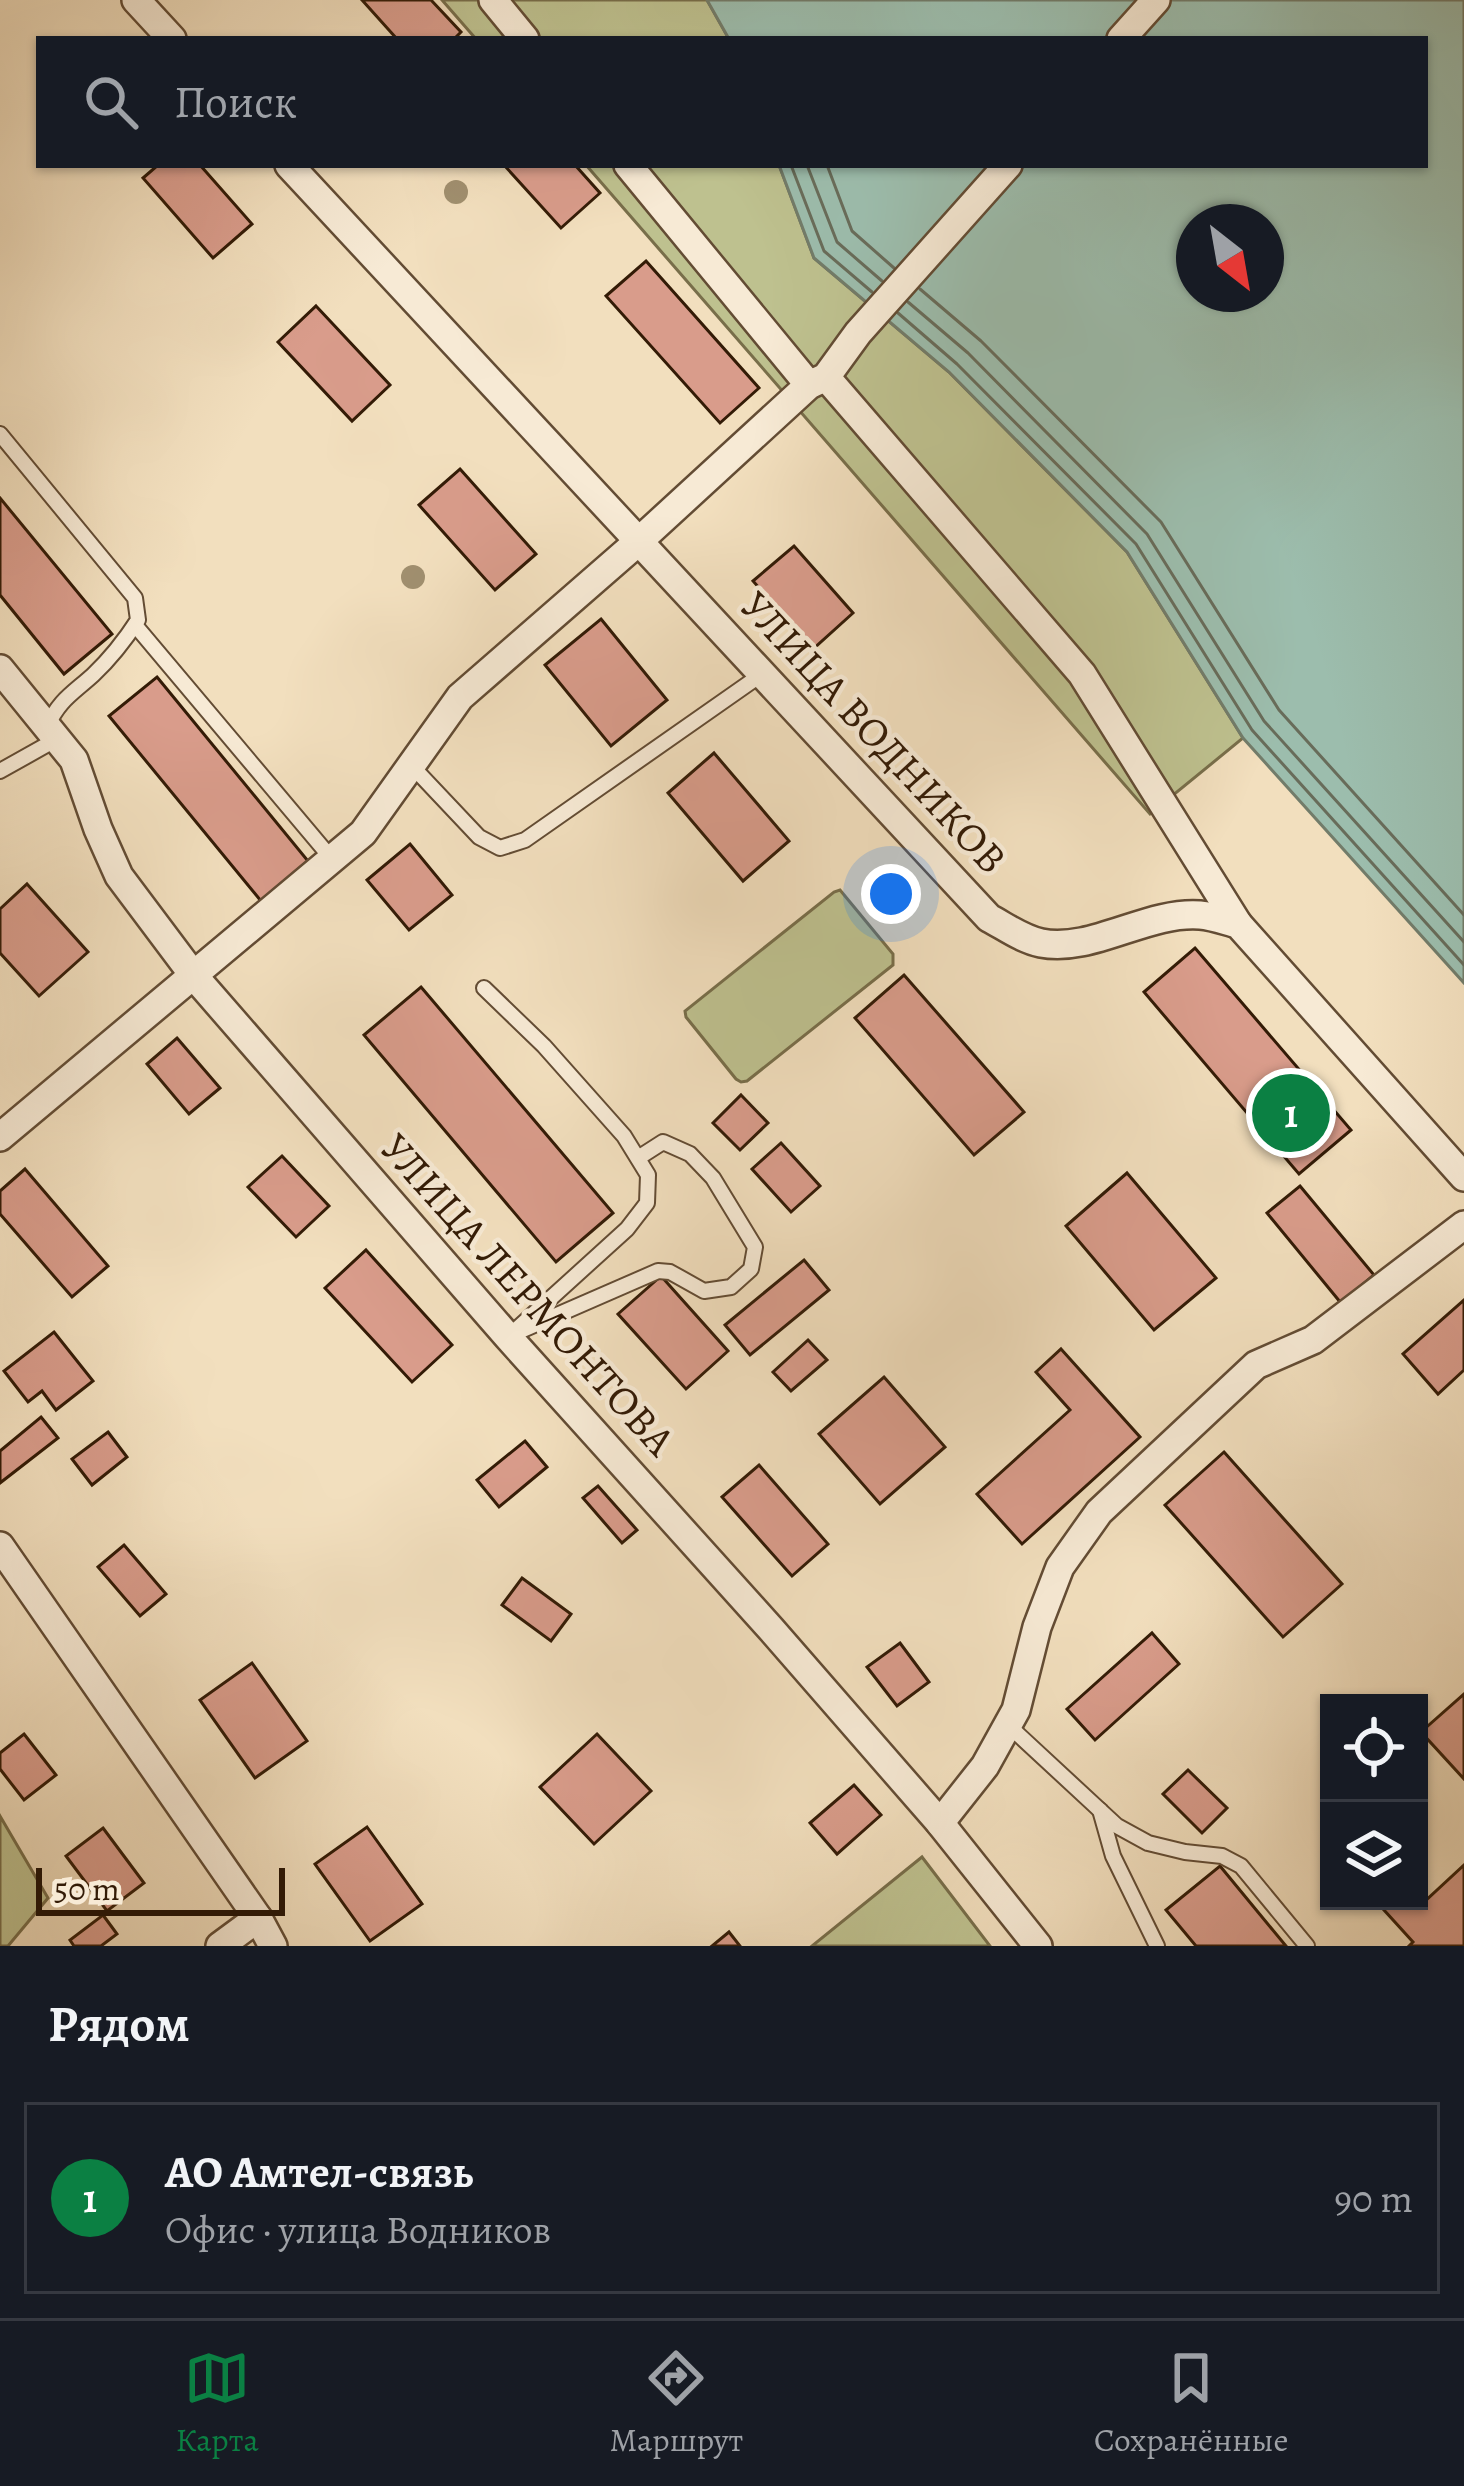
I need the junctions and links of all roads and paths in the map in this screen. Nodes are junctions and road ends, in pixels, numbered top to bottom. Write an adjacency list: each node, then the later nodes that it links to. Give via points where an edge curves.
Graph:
1 (136, 0): 4 (street)
2 (493, 0): 5 (street)
3 (1156, 0): 6 (street)
4 (169, 36)
5 (523, 36)
6 (1124, 36)
7 (292, 168): 12 (street, УЛИЦА ВОДНИКОВ)
8 (631, 168): 10 (street)
9 (1005, 168): 10 (street)
10 (817, 381): 12 (street); 20 (street, via 1082,674)
11 (0, 434): 13 (lane, via 134,598)
12 (639, 541): 15 (street, УЛИЦА ВОДНИКОВ); 17 (street, via 460,697)
13 (135, 625): 16 (lane, via 57,705); 19 (lane)
14 (0, 669): 16 (street, УЛИЦА ЛЕРМОНТОВА)
15 (762, 674): 17 (lane, via 525,841 500,848); 20 (street, УЛИЦА ВОДНИКОВ, via 989,917 1023,938 1064,945 1170,917)
16 (52, 733): 18 (lane); 21 (street, УЛИЦА ЛЕРМОНТОВА, via 74,760 119,876)
17 (411, 766): 19 (street, via 363,833)
18 (0, 771)
19 (332, 859): 21 (street)
20 (1238, 924): 25 (street)
21 (194, 976): 23 (street); 27 (street, УЛИЦА ЛЕРМОНТОВА)
22 (484, 988): 24 (lane)
23 (0, 1137)
24 (638, 1159): 27 (lane, via 648,1175 647,1203); 27 (lane, via 663,1142 690,1154 755,1247 751,1270 731,1287 704,1291 658,1271)
25 (1464, 1177)
26 (1464, 1225): 29 (street, via 1313,1340 1256,1365 1099,1512 1060,1567)
27 (508, 1337): 31 (street, УЛИЦА ЛЕРМОНТОВА)
28 (0, 1546): 32 (street)
29 (1008, 1725): 30 (lane); 31 (street)
30 (1100, 1810): 36 (lane); 37 (lane, via 1148,1843 1240,1866)
31 (940, 1823): 35 (street, УЛИЦА ЛЕРМОНТОВА)
32 (258, 1918): 33 (street); 34 (street)
33 (220, 1946)
34 (273, 1946)
35 (1038, 1946)
36 (1157, 1946)
37 (1307, 1946)

